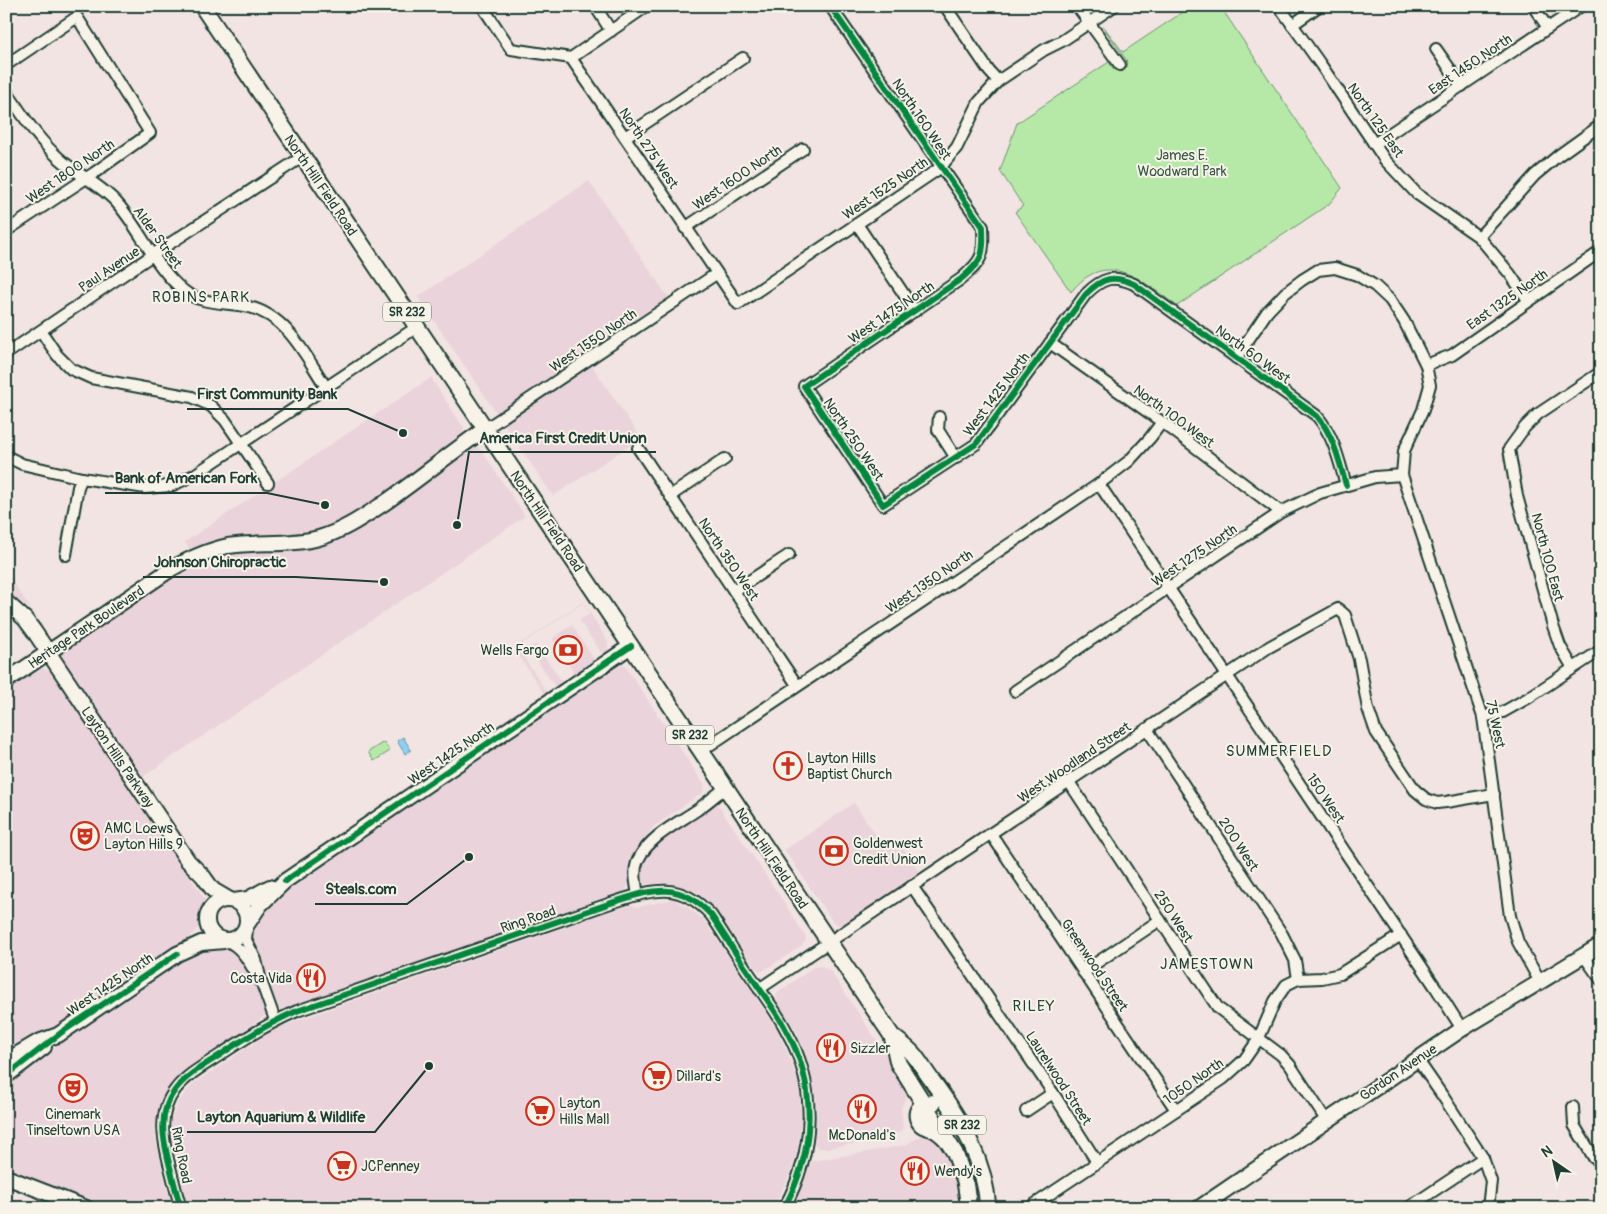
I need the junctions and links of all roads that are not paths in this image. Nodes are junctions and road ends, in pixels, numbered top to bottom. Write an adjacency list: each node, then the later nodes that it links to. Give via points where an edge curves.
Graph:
1 (202, 6): 29 (main road, North Hill Field Road / SR 232)
2 (482, 6): 18 (street, via 511,49)
3 (595, 6): 16 (street)
4 (647, 6): 16 (street)
5 (830, 6): 30 (street, North 160 West)
6 (945, 6): 22 (street)
7 (1077, 6): 13 (street)
8 (1114, 6): 13 (street, West 1525 North)
9 (1278, 6): 14 (street, North 125 East)
10 (1319, 6): 14 (street)
11 (1533, 6): 15 (street)
12 (1581, 6): 15 (street, East 1450 North)
13 (1089, 23): 21 (street); 22 (street, West 1525 North)
14 (1292, 25): 27 (street, North 125 East)
15 (1548, 28): 23 (street, East 1450 North)
16 (611, 31): 18 (street)
17 (1436, 49): 23 (street)
18 (571, 58): 26 (street, North 275 West)
19 (743, 58): 26 (street)
20 (6, 64): 31 (street, West 1800 North, via 77,17 150,132)
21 (1120, 65)
22 (998, 81): 30 (street, West 1525 North, via 979,102 957,147)
23 (1462, 86): 27 (street, East 1450 North)
24 (6, 91): 31 (street, Alder Street, via 41,142)
25 (1598, 127): 35 (street, via 1535,175)
26 (625, 137): 33 (street, North 275 West)
27 (1374, 144): 35 (street, North 125 East, via 1417,194)
28 (803, 149): 33 (street, West 1600 North)
29 (302, 157): 38 (street, Paul Avenue); 44 (main road, North Hill Field Road / SR 232)
30 (940, 168): 32 (street, West 1525 North); 36 (street, North 160 West, via 983,228)
31 (86, 178): 34 (street, West 1800 North); 38 (street, Alder Street, via 117,203)
32 (857, 224): 42 (street, West 1525 North); 43 (street)
33 (685, 228): 39 (street, North 275 West)
34 (6, 232)
35 (1479, 237): 41 (street, North 125 East)
36 (984, 250): 43 (street, West 1475 North, via 978,264)
37 (1601, 251): 41 (street, East 1325 North)
38 (153, 255): 45 (street, Paul Avenue); 52 (street, Alder Street, via 186,293 204,300 251,308 277,319 293,336)
39 (716, 274): 42 (street, North 275 West); 55 (street, West 1550 North)
40 (1109, 279): 46 (street, West 1425 North, via 1086,294); 48 (street, North 60 West, via 1120,278 1134,284)
41 (1528, 300): 49 (street, East 1325 North, via 1452,355)
42 (738, 304)
43 (915, 311): 51 (street, West 1475 North)
44 (417, 327): 52 (street); 55 (main road, North Hill Field Road / SR 232)
45 (41, 331): 47 (street, Paul Avenue); 56 (street, via 71,369 91,378 192,397 211,406 226,420)
46 (1050, 343): 54 (street, North 100 West); 59 (street, West 1425 North, via 976,444)
47 (6, 354)
48 (1236, 358): 49 (street, via 1267,312 1291,289 1318,270 1336,268 1357,275 1390,300); 65 (street, North 60 West, via 1317,416 1326,426)
49 (1426, 366): 61 (street, via 1430,385 1423,410 1404,450)
50 (1601, 372): 77 (street, North 100 East, via 1538,414 1509,449 1517,496 1553,626)
51 (804, 386): 67 (street, North 250 West)
52 (326, 387): 56 (street)
53 (939, 417): 59 (street, via 938,430)
54 (1162, 422): 64 (street, West 1350 North, via 1129,461); 68 (street, North 100 West)
55 (485, 429): 74 (main road, North Hill Field Road / SR 232); 76 (street, Heritage Park Boulevard, via 366,516 337,532 298,542 228,546 192,558)
56 (242, 443): 62 (street, via 194,475 170,486 145,488); 63 (street)
57 (638, 448): 66 (street, North 350 West)
58 (6, 456): 62 (street, via 22,464)
59 (956, 458): 67 (street, West 1425 North)
60 (726, 459): 66 (street)
61 (1402, 474): 65 (street, West 1275 North); 82 (street, 75 West)
62 (82, 478): 69 (street)
63 (268, 482)
64 (1099, 484): 71 (street, 150 West); 80 (street, West 1350 North)
65 (1346, 485): 68 (street, West 1275 North, via 1320,493)
66 (670, 496): 72 (street, North 350 West)
67 (883, 505)
68 (1281, 512): 71 (street, West 1275 North)
69 (66, 555)
70 (789, 555): 72 (street)
71 (1169, 588): 78 (street, 150 West); 81 (street, West 1275 North)
72 (734, 591): 80 (street, North 350 West)
73 (6, 602): 76 (street, Layton Hills Parkway, via 25,619)
74 (631, 646): 84 (main road, North Hill Field Road / SR 232); 90 (street, West 1425 North)
75 (1601, 650): 77 (street)
76 (48, 653): 79 (street, Heritage Park Boulevard); 89 (street, Layton Hills Parkway)
77 (1573, 668): 82 (street, via 1504,712)
78 (1228, 675): 83 (street, West Woodland Street); 87 (street, West Woodland Street, via 1269,647 1338,609 1345,615 1359,659 1368,709 1376,732 1416,790 1426,799 1437,802); 97 (street, 150 West)
79 (6, 681)
80 (797, 685): 84 (street, West 1350 North)
81 (1015, 691)
82 (1483, 717): 87 (street, 75 West)
83 (1148, 729): 85 (street, West Woodland Street); 104 (street, 200 West, via 1282,934 1295,960)
84 (701, 751): 86 (main road, North Hill Field Road / SR 232)
85 (1069, 782): 88 (street, West Woodland Street); 95 (street, 250 West)
86 (725, 788): 92 (street, via 646,848 636,868); 99 (main road, North Hill Field Road / SR 232)
87 (1494, 794): 107 (street, 75 West, via 1510,916 1518,942)
88 (991, 834): 91 (street, West Woodland Street); 103 (street, Greenwood Street)
89 (188, 861): 93 (street, Layton Hills Parkway, via 212,890); 94 (street, Layton Hills Parkway, via 208,901)
90 (285, 881): 93 (street, West 1425 North, via 248,899); 96 (street, West 1425 North, via 260,905)
91 (912, 886): 99 (street, West Woodland Street); 117 (street, Laurelwood Street)
92 (638, 895): 108 (street, Ring Road, via 658,890 673,891 700,905); 109 (street, Ring Road)
93 (232, 900): 94 (street, via 217,903); 96 (street, via 245,910)
94 (208, 913): 98 (street, via 210,932); 101 (street, West 1425 North, via 196,935)
95 (1160, 920): 103 (street); 113 (street, 250 West, via 1218,1008)
96 (247, 925): 98 (street, via 238,938); 106 (street, via 246,940 256,960)
97 (1401, 935): 104 (street, via 1340,974); 110 (street, 150 West)
98 (225, 941): 101 (street, West 1425 North, via 201,943); 106 (street, via 242,951)
99 (830, 943): 108 (street, West Woodland Street); 112 (main road, North Hill Field Road / SR 232)
100 (1601, 945): 102 (street, Gordon Avenue)
101 (177, 954): 111 (street, West 1425 North)
102 (1584, 956): 105 (street); 107 (street, Gordon Avenue)
103 (1083, 972): 120 (street, Greenwood Street)
104 (1298, 979): 113 (street, 1050 North, via 1286,985 1275,1001)
105 (1601, 980)
106 (261, 981): 109 (street)
107 (1540, 982): 110 (street, Gordon Avenue)
108 (759, 989): 129 (street, Ring Road, via 794,1045 802,1065 809,1102 804,1159)
109 (275, 1020): 128 (street, Ring Road, via 191,1075 176,1089 167,1104 163,1123 164,1143)
110 (1462, 1030): 114 (street, Gordon Avenue)
111 (58, 1035): 115 (street, West 1425 North, via 38,1042); 116 (street)
112 (892, 1036): 118 (main road, SR 232, via 898,1063); 131 (main road, SR 232, via 912,1054 964,1129 977,1155)
113 (1258, 1040): 120 (street, 1050 North, via 1244,1060 1223,1079); 122 (street, 250 West, via 1290,1065)
114 (1417, 1059): 122 (street, Gordon Avenue); 123 (street)
115 (6, 1061)
116 (6, 1076)
117 (1053, 1093): 121 (street); 125 (street, Laurelwood Street)
118 (924, 1104): 130 (main road, SR 232, via 949,1142 963,1174); 131 (main road, via 931,1102 938,1106 957,1134)
119 (1573, 1107): 124 (street, via 1574,1125 1594,1158)
120 (1176, 1110): 125 (street, 1050 North)
121 (1026, 1111)
122 (1326, 1120): 133 (street, Gordon Avenue)
123 (1483, 1158): 134 (street); 135 (street, via 1491,1181)
124 (1601, 1160)
125 (1097, 1162): 132 (street, 1050 North)
126 (6, 1177): 127 (street)
127 (86, 1208)
128 (182, 1208)
129 (784, 1208)
130 (969, 1208)
131 (987, 1208)
132 (1029, 1208)
133 (1200, 1208)
134 (1408, 1208)
135 (1488, 1208)

